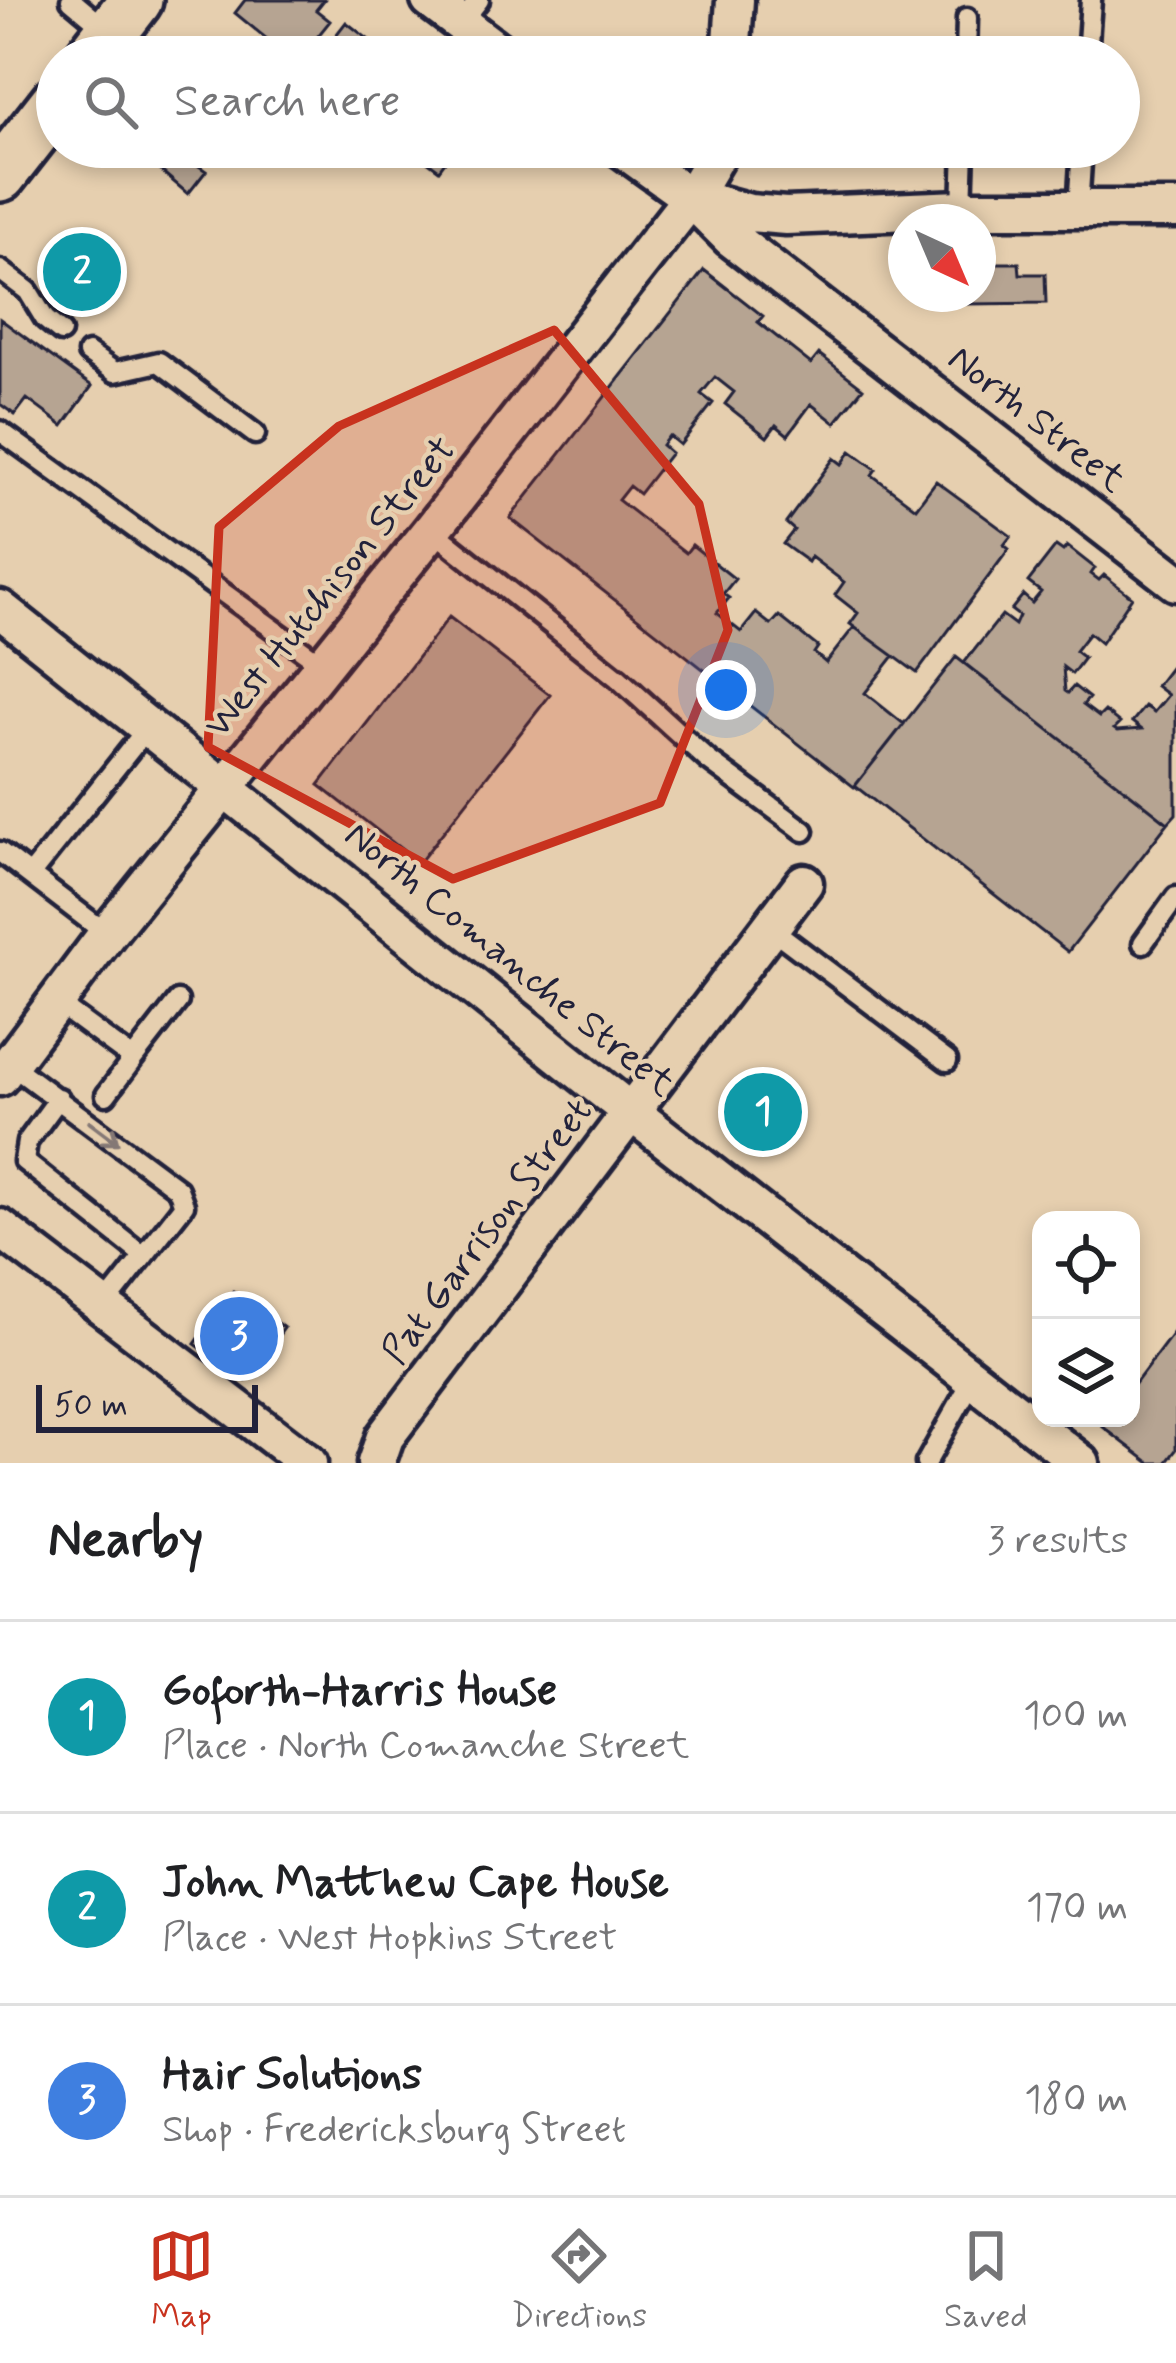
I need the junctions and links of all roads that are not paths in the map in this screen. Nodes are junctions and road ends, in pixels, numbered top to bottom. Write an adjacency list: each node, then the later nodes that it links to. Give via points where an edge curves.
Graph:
1 (70, 0): 7 (lane)
2 (430, 0): 5 (street)
3 (735, 0): 9 (street)
4 (1091, 0): 11 (lane)
5 (470, 12): 8 (street)
6 (968, 18): 10 (lane)
7 (112, 30)
8 (489, 36)
9 (732, 36)
10 (967, 36)
11 (1088, 36)
12 (36, 129): 17 (main road)
13 (649, 168): 18 (street, North Street)
14 (709, 168): 18 (street, West Hutchison Street)
15 (963, 168): 19 (lane)
16 (1081, 168): 21 (lane)
17 (0, 176)
18 (691, 198): 23 (street, via 786,216); 30 (street, West Hutchison Street); 31 (street, North Street, via 731,238)
19 (962, 204)
20 (996, 209): 21 (street)
21 (1078, 209): 22 (street)
22 (1176, 209)
23 (888, 212)
24 (0, 270): 25 (lane)
25 (61, 332)
26 (88, 353): 27 (lane, via 115,372 159,362)
27 (255, 434)
28 (7, 436): 29 (lane); 33 (lane)
29 (0, 459)
30 (432, 530): 33 (street, West Hutchison Street); 36 (lane)
31 (1176, 581)
32 (0, 609): 34 (street, North Comanche Street)
33 (323, 665): 35 (street, West Hutchison Street)
34 (149, 726): 35 (street, North Comanche Street); 38 (lane)
35 (226, 786): 42 (street, West Hutchison Street); 51 (street, North Comanche Street)
36 (804, 831)
37 (0, 852): 38 (lane)
38 (32, 874): 42 (lane)
39 (804, 884): 41 (street, Pat Garrison Street)
40 (1176, 897): 43 (lane)
41 (772, 929): 47 (lane); 51 (street, Pat Garrison Street)
42 (107, 934): 45 (street, West Hutchison Street)
43 (1143, 944)
44 (178, 1001): 46 (lane)
45 (56, 1003): 46 (lane); 48 (street, West Hutchison Street)
46 (133, 1060): 49 (lane)
47 (947, 1060)
48 (5, 1070): 50 (lane)
49 (106, 1095)
50 (58, 1099): 53 (lane, via 27,1142 24,1161); 53 (lane, one-way to 53, via 178,1189 184,1205)
51 (632, 1113): 55 (street, North Comanche Street); 57 (street, Pat Garrison Street, via 385,1437)
52 (0, 1228): 54 (street)
53 (144, 1256): 54 (lane)
54 (102, 1309): 56 (street)
55 (973, 1378): 58 (lane); 59 (street, North Comanche Street)
56 (308, 1463)
57 (376, 1463)
58 (926, 1463)
59 (1081, 1463)

